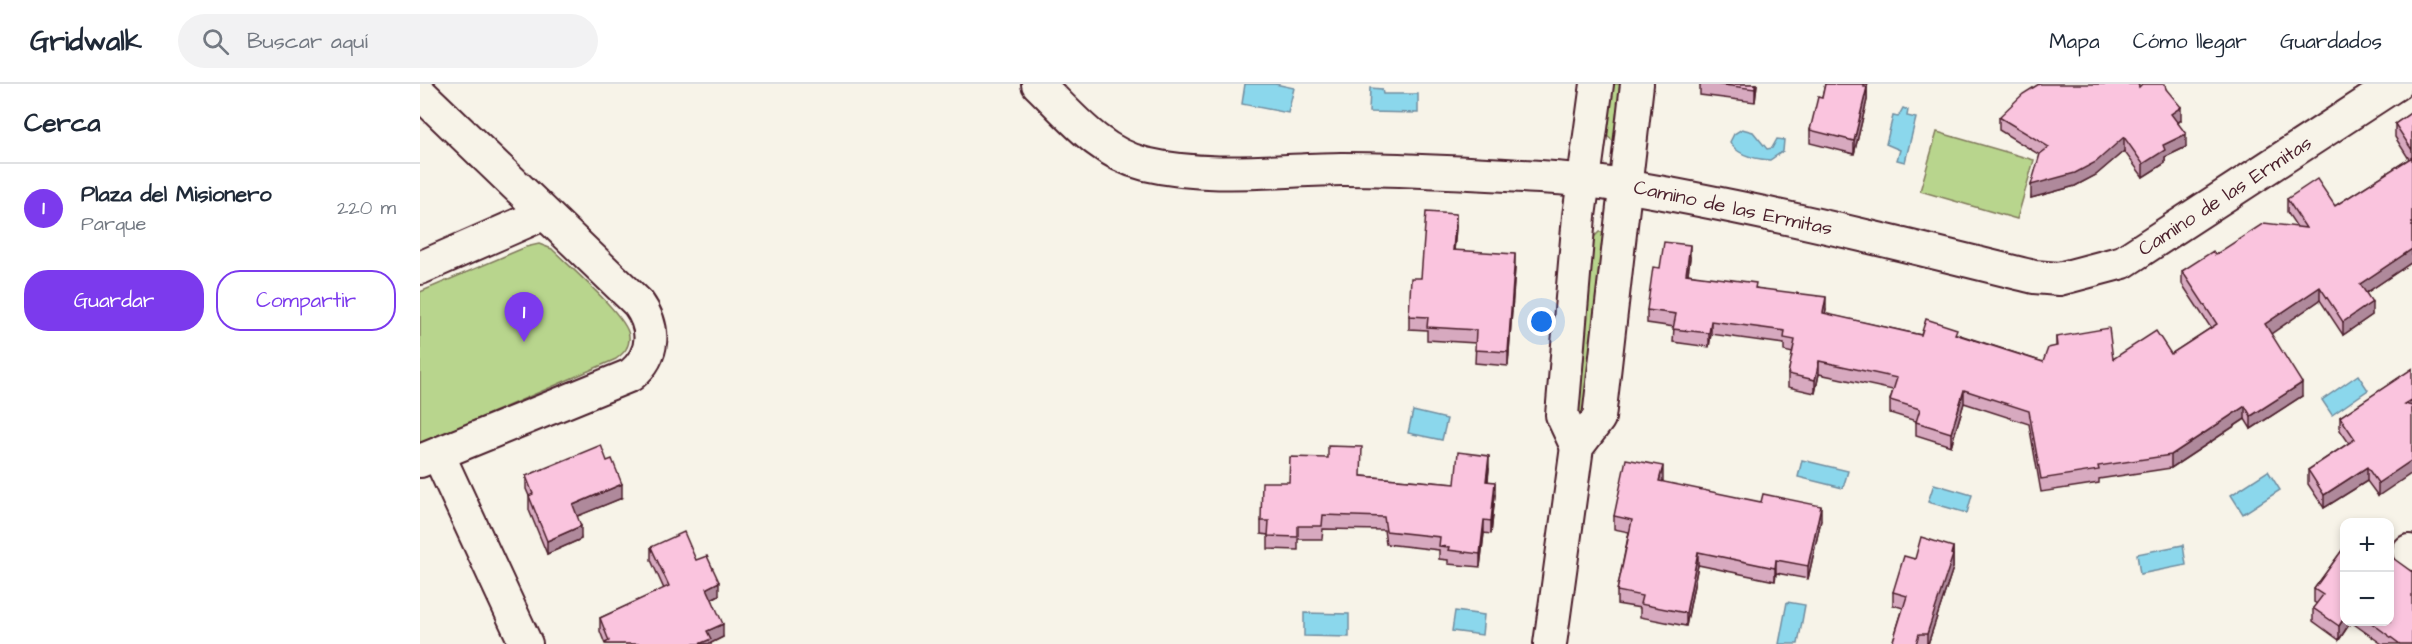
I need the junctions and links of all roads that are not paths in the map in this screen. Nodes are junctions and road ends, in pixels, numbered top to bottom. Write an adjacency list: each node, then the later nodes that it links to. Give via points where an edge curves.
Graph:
1 (1038, 84): 6 (street, Camino de las Ermitas, via 1114,153 1173,170 1344,169)
2 (1597, 84): 6 (street)
3 (1637, 84): 7 (street)
4 (2396, 84): 7 (street, Camino de las Ermitas, via 2123,262 2059,279 2034,277 1792,218)
5 (420, 93): 8 (street)
6 (1585, 182): 7 (street, Camino de las Ermitas); 10 (street, via 1562,415)
7 (1624, 185): 10 (street, via 1599,418)
8 (543, 214): 9 (street); 11 (street, via 638,303 651,337 646,359 631,375)
9 (420, 268)
10 (1577, 447): 13 (street)
11 (429, 458): 12 (street)
12 (526, 644)
13 (1550, 644)

